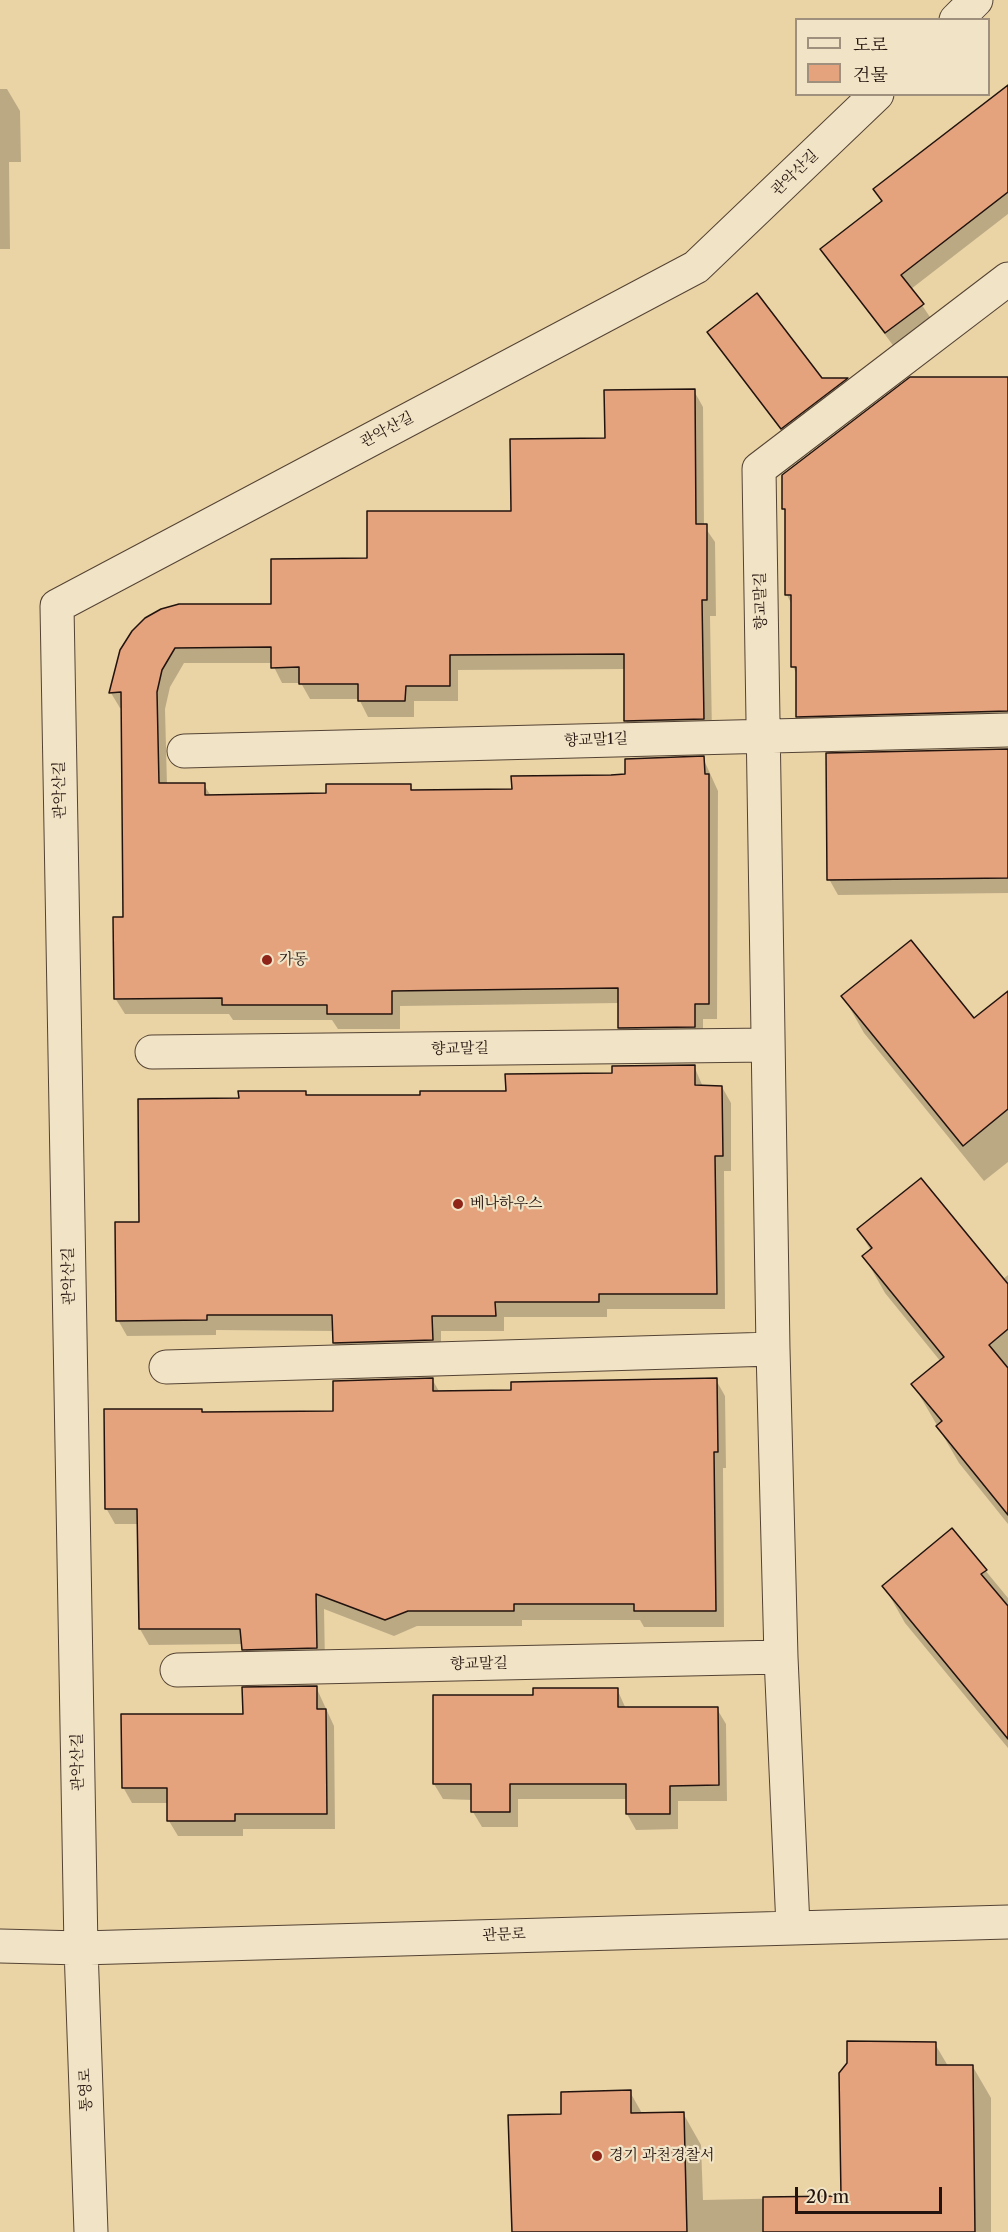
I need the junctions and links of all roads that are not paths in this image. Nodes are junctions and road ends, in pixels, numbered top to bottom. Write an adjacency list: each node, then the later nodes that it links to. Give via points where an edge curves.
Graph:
1 (976, 0): 2 (street)
2 (958, 18)
3 (875, 96): 17 (street, 관악산길, via 696,267 57,606)
4 (1008, 279): 6 (street, 향교말길, via 759,469)
5 (1008, 730): 6 (street, 향교말1길)
6 (762, 735): 7 (street, 향교말1길); 8 (street, 향교말길)
7 (184, 751)
8 (768, 1045): 9 (street, 향교말길); 10 (street, 향교말길)
9 (152, 1052)
10 (773, 1349): 11 (street); 12 (street, 향교말길)
11 (166, 1367)
12 (781, 1657): 13 (street, 향교말길); 15 (street, 향교말길)
13 (177, 1670)
14 (1008, 1922): 15 (street, 관문로)
15 (793, 1927): 17 (street, 관문로)
16 (0, 1946): 17 (street, 관문로)
17 (81, 1948): 18 (street, 통영로)
18 (91, 2232)

